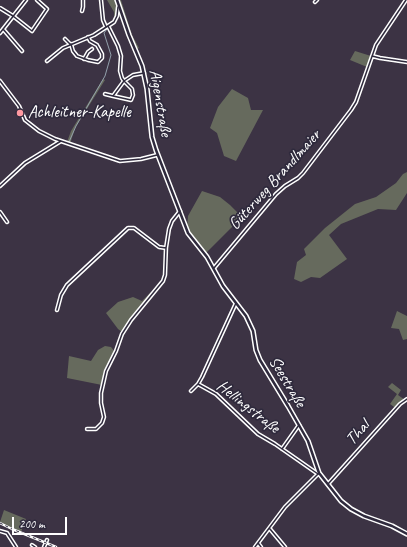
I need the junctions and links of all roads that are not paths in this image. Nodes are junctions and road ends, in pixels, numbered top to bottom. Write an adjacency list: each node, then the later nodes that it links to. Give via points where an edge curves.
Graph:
1 (26, 0): 10 (street)
2 (37, 0): 10 (street, via 47,9 32,31)
3 (83, 0): 9 (street)
4 (101, 0): 11 (street, via 103,20)
5 (117, 0): 7 (street, Aigenstraße)
6 (406, 0): 19 (street, Güterweg Brandlmaier, via 376,45)
7 (118, 6): 11 (street, via 116,18); 23 (street, Aigenstraße)
8 (0, 8): 10 (street)
9 (82, 11)
10 (13, 16): 12 (street)
11 (107, 26): 14 (street); 25 (street, via 118,46)
12 (3, 29): 13 (street); 18 (street)
13 (0, 32)
14 (88, 37): 16 (street, via 76,44); 20 (street, via 98,47 102,56 97,63)
15 (64, 39): 16 (street)
16 (70, 44): 20 (street, via 74,52); 21 (street)
17 (92, 49): 20 (street)
18 (22, 51)
19 (372, 56): 22 (street); 35 (street, Güterweg Brandlmaier, via 351,110 303,173 276,194)
20 (84, 59)
21 (47, 61)
22 (407, 62)
23 (144, 73): 25 (street); 29 (street, Aigenstraße, via 152,137)
24 (0, 81): 28 (street, via 19,106 25,120)
25 (124, 81): 27 (street); 27 (street, via 132,89 132,100)
26 (105, 94): 27 (street)
27 (113, 96)
28 (61, 141): 29 (street, via 120,161); 30 (street, via 25,163)
29 (158, 155): 31 (street, Aigenstraße)
30 (0, 186)
31 (180, 210): 34 (street, via 169,228); 35 (street, Seestraße, via 188,233)
32 (0, 212): 33 (street)
33 (7, 222)
34 (166, 248): 37 (street, via 159,247 134,228 128,228 67,285); 42 (street, via 163,281 125,328 106,371 101,393 104,417 102,423 96,429)
35 (214, 268): 36 (street, Seestraße, via 223,286)
36 (236, 302): 38 (street, Hellingstraße); 41 (street, Seestraße, via 249,321 260,360)
37 (57, 310)
38 (198, 384): 39 (street, Hellingstraße); 43 (street, Hellingstraße, via 216,394 258,434)
39 (191, 391)
40 (407, 399): 45 (street, Thal)
41 (299, 425): 43 (street, Hellingstraße); 44 (street, Seestraße)
42 (87, 429)
43 (282, 449): 44 (street, Hellingstraße)
44 (319, 474): 45 (street, Seestraße); 46 (street, via 285,507)
45 (328, 484): 48 (street, Seestraße, via 351,509)
46 (269, 528): 50 (street); 57 (street)
47 (0, 531): 52 (street, via 7,533)
48 (407, 534)
49 (47, 540): 54 (street)
50 (258, 543): 55 (street); 56 (street)
51 (32, 545): 53 (street)
52 (16, 547)
53 (34, 547)
54 (44, 547)
55 (255, 547)
56 (261, 547)
57 (285, 547)

